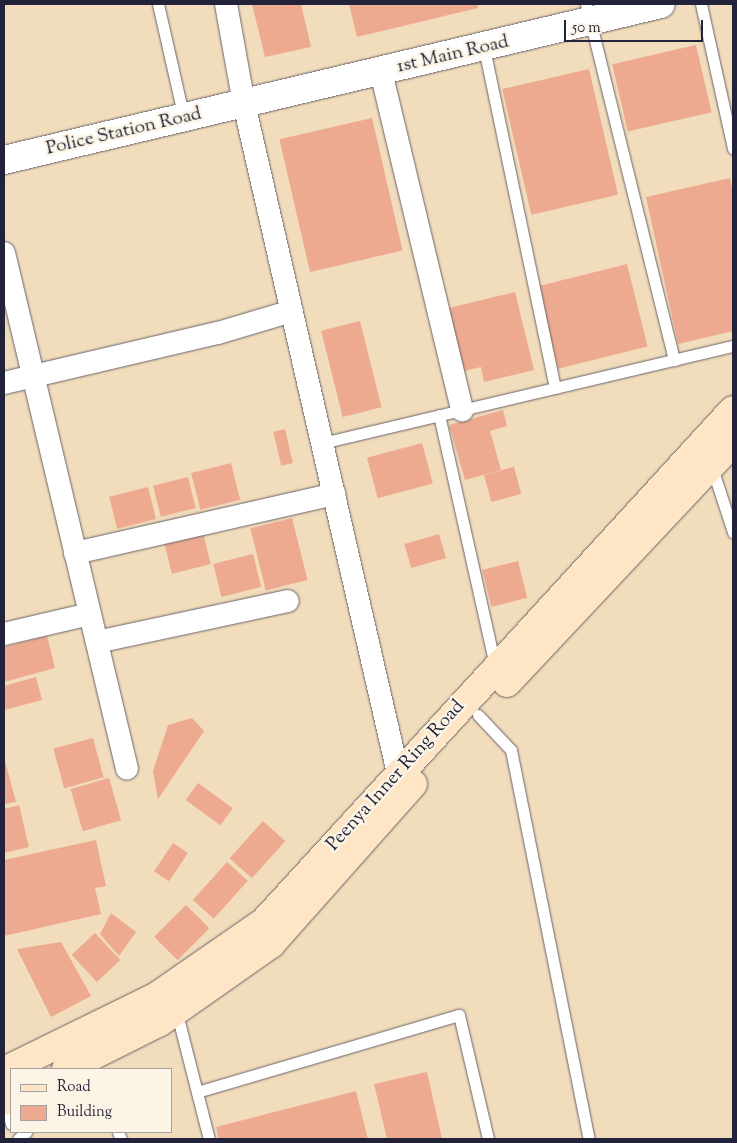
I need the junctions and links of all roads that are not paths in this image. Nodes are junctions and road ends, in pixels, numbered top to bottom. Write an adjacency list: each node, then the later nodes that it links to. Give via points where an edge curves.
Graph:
1 (158, 4): 9 (lane)
2 (226, 4): 8 (street)
3 (661, 4): 5 (street, 1st Main Road)
4 (701, 4): 10 (lane)
5 (588, 13): 6 (street, 1st Main Road); 16 (lane)
6 (484, 48): 7 (street, 1st Main Road); 19 (lane)
7 (381, 72): 8 (street, 1st Main Road); 20 (street)
8 (244, 104): 9 (street, Police Station Road); 14 (street)
9 (184, 118): 11 (street, Police Station Road)
10 (733, 148)
11 (4, 160)
12 (4, 253): 13 (street)
13 (7, 277): 17 (street)
14 (292, 311): 17 (street); 24 (street)
15 (733, 346): 16 (lane)
16 (674, 360): 19 (lane)
17 (34, 377): 18 (street); 28 (street)
18 (4, 384)
19 (556, 388): 20 (lane)
20 (462, 410): 22 (lane)
21 (733, 410): 33 (main road, Peenya Inner Ring Road)
22 (439, 415): 24 (lane); 33 (lane)
23 (733, 442): 25 (main road, Peenya Inner Ring Road)
24 (322, 443): 26 (street)
25 (711, 465): 27 (lane); 34 (main road, Peenya Inner Ring Road)
26 (334, 494): 28 (street); 36 (street)
27 (733, 532)
28 (75, 553): 30 (street)
29 (288, 601): 32 (street)
30 (90, 614): 31 (street); 32 (street)
31 (4, 634)
32 (97, 642): 35 (street)
33 (495, 668): 36 (main road, Peenya Inner Ring Road)
34 (478, 715): 37 (main road, Peenya Inner Ring Road, via 271,944); 46 (lane, via 511,750)
35 (127, 769)
36 (398, 774): 37 (main road, Peenya Inner Ring Road, via 264,922)
37 (171, 1000): 38 (main road, Peenya Inner Ring Road); 41 (lane)
38 (89, 1053): 39 (main road, Peenya Inner Ring Road); 40 (main road, Peenya Inner Ring Road)
39 (18, 1068)
40 (67, 1068)
41 (197, 1092): 44 (lane); 45 (lane, via 459,1015)
42 (4, 1101): 43 (lane)
43 (10, 1121)
44 (210, 1139)
45 (488, 1139)
46 (589, 1139)

